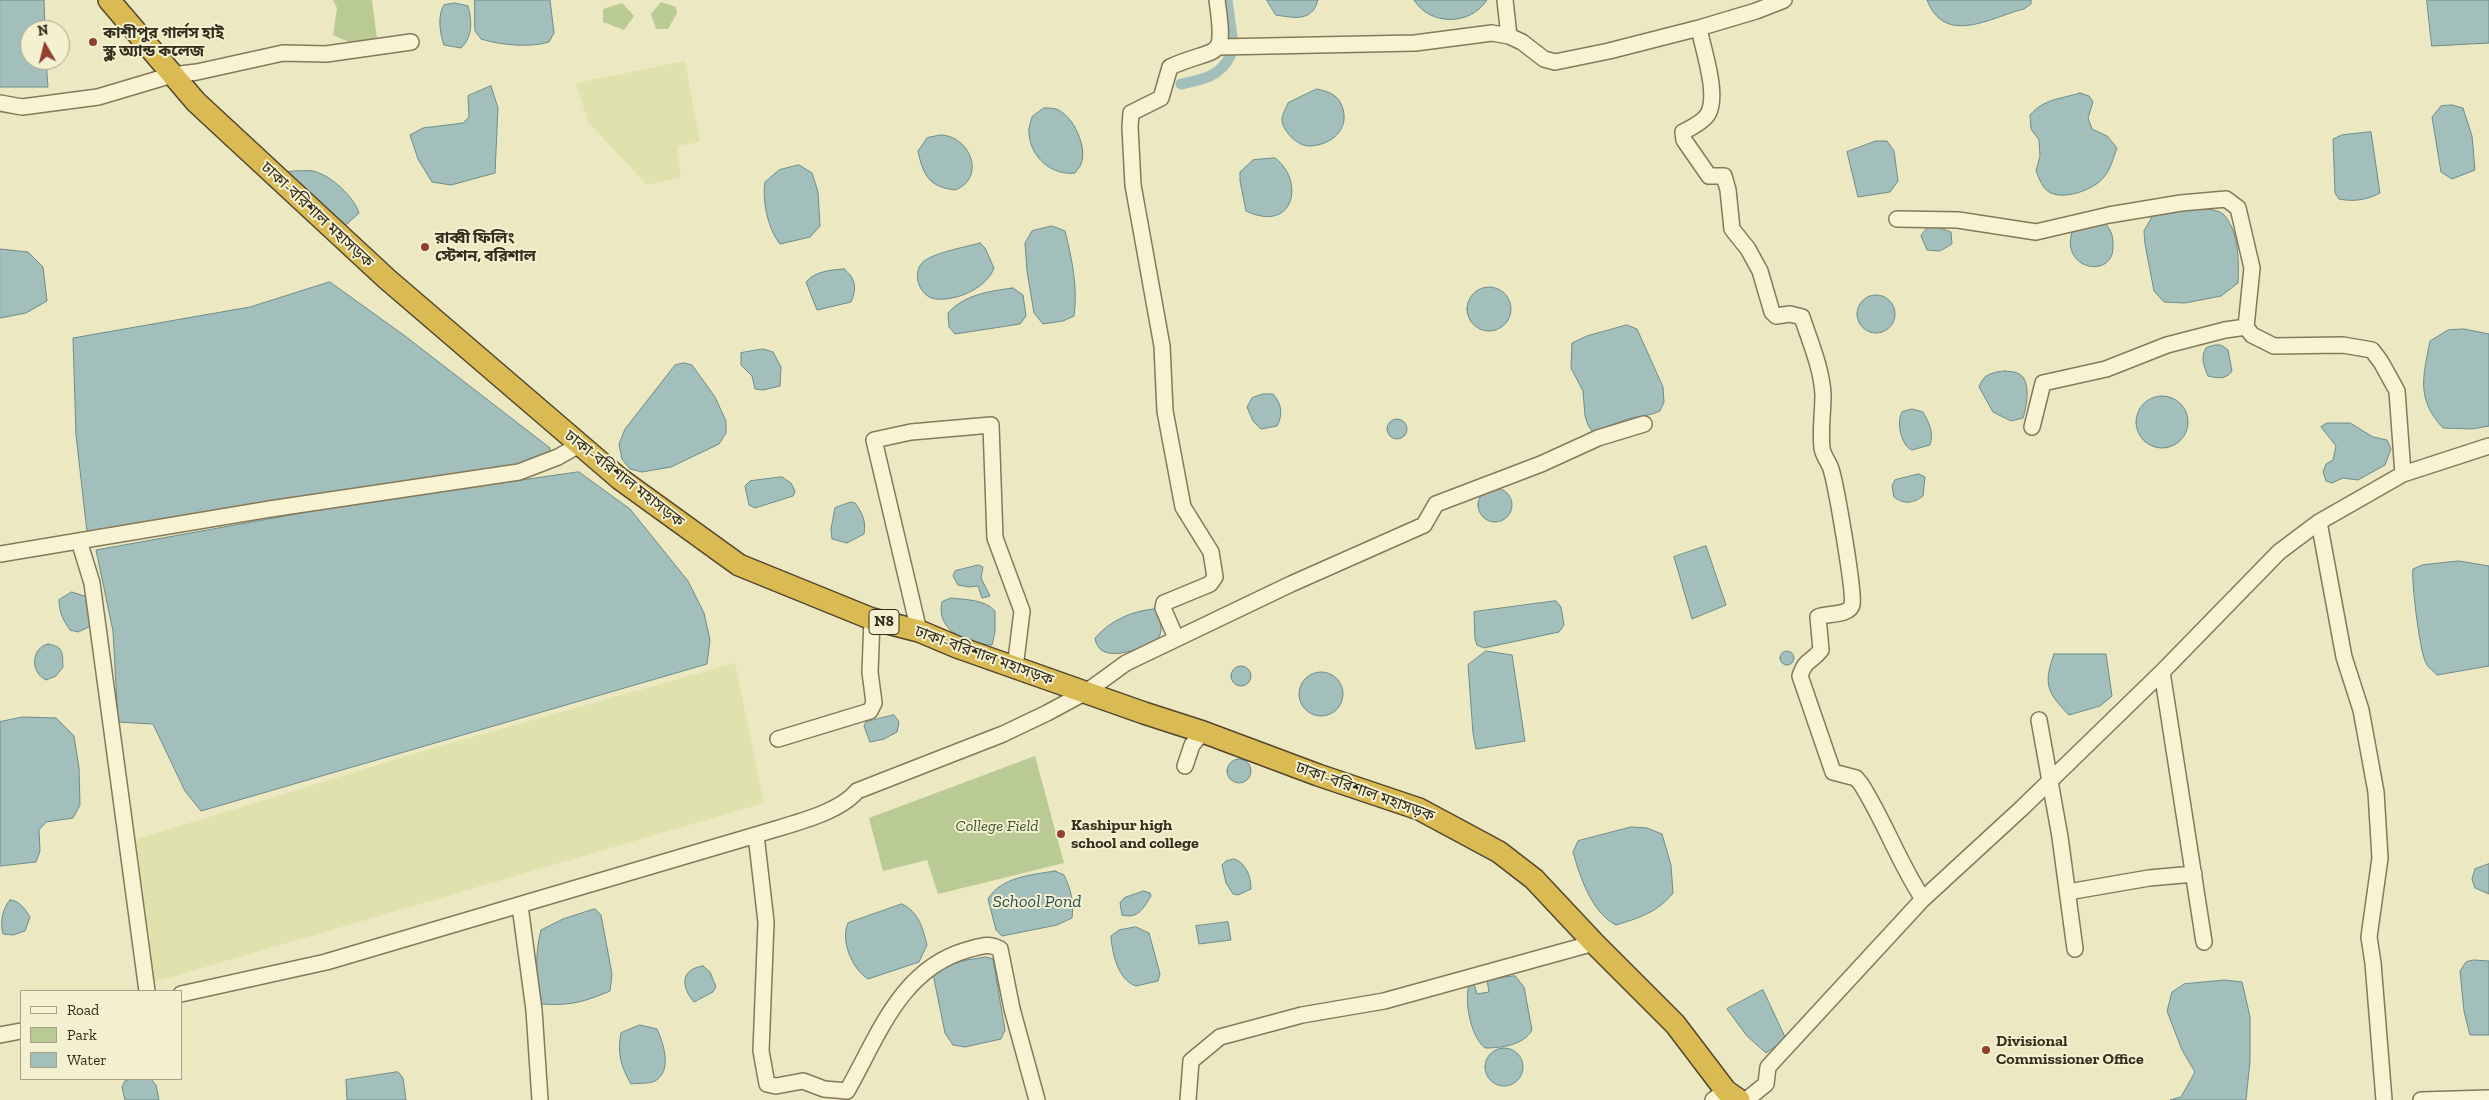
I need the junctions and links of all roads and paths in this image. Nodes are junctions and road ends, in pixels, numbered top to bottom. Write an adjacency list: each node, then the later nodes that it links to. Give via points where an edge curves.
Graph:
1 (110, 0): 9 (highway, ঢাকা-বরিশাল মহাসড়ক / N8)
2 (1217, 0): 8 (street)
3 (1505, 0): 6 (street)
4 (1784, 0): 5 (street)
5 (1699, 28): 6 (street, via 1555,62 1544,59); 35 (street, via 1712,103 1708,115 1683,132 1684,140 1709,176 1724,176 1732,229 1760,271 1772,312 1776,316 1790,314 1802,317 1823,394 1823,450 1831,470 1850,575 1852,605 1843,612 1818,617 1821,650 1817,656 1807,660 1800,676 1833,772 1856,778 1861,784)
6 (1509, 36): 8 (street, via 1492,33 1369,45)
7 (410, 42): 9 (street, via 326,54 283,53)
8 (1219, 47): 23 (street, via 1211,54 1170,66 1161,98 1131,113 1133,185 1162,346 1165,411 1183,508 1211,552 1215,577 1210,584 1164,603)
9 (172, 75): 10 (street, via 98,97 22,107); 15 (highway, ঢাকা-বরিশাল মহাসড়ক / N8, via 196,102 387,279)
10 (0, 104)
11 (1897, 219): 12 (street, via 1958,220 2036,232 2144,208 2226,199 2238,208 2252,268)
12 (2246, 327): 14 (street, via 2192,338 2106,369 2043,383); 17 (street, via 2252,335 2274,346 2343,345 2372,350 2397,391)
13 (1644, 424): 23 (street, via 1598,438 1541,464 1436,504 1424,525)
14 (2032, 427)
15 (579, 445): 19 (street, via 519,472); 21 (highway, ঢাকা-বরিশাল মহাসড়ক / N8, via 620,480 739,564)
16 (2489, 446): 17 (street)
17 (2403, 474): 18 (street)
18 (2319, 522): 25 (street, via 2279,552); 50 (street, via 2344,657 2362,710 2376,792 2380,858 2368,937)
19 (79, 541): 20 (street); 40 (street, via 92,583)
20 (0, 554)
21 (872, 619): 22 (highway, ঢাকা-বরিশাল মহাসড়ক / N8); 29 (street, via 870,672 874,703 870,711)
22 (919, 631): 24 (highway, ঢাকা-বরিশাল মহাসড়ক / N8); 24 (street, via 874,440 911,432 991,425 995,538 1022,611)
23 (1176, 638): 26 (street, via 1126,663)
24 (1015, 668): 26 (highway, ঢাকা-বরিশাল মহাসড়ক / N8)
25 (2162, 672): 31 (street); 33 (street)
26 (1086, 692): 28 (highway, ঢাকা-বরিশাল মহাসড়ক / N8); 32 (street, via 1003,734 857,791 849,800 825,812)
27 (2039, 720): 31 (street)
28 (1203, 732): 30 (street, via 1192,745); 38 (highway, ঢাকা-বরিশাল মহাসড়ক / N8, via 1419,810 1491,848 1534,879)
29 (778, 739)
30 (1185, 766)
31 (2049, 782): 34 (street); 35 (street)
32 (756, 836): 36 (street); 47 (street, via 766,922 760,1051 767,1084 776,1086 803,1081 824,1089 846,1092 895,1002 933,964 952,954 986,944 1000,949 1012,1010)
33 (2194, 874): 34 (street); 37 (street)
34 (2068, 892): 39 (street)
35 (1923, 899): 49 (street, via 1768,1067 1766,1084)
36 (520, 906): 41 (street, via 326,962); 46 (street, via 534,1010)
37 (2204, 942)
38 (1594, 943): 44 (highway, ঢাকা-বরিশাল মহাসড়ক / N8, via 1676,1024); 48 (street, via 1384,1001 1302,1016 1220,1037 1191,1061)
39 (2075, 949)
40 (147, 990)
41 (182, 994)
42 (20, 1031): 43 (street)
43 (0, 1035)
44 (1726, 1097)
45 (2489, 1098): 51 (street)
46 (540, 1100)
47 (1037, 1100)
48 (1188, 1100)
49 (1746, 1100)
50 (2384, 1100)
51 (2421, 1100)

